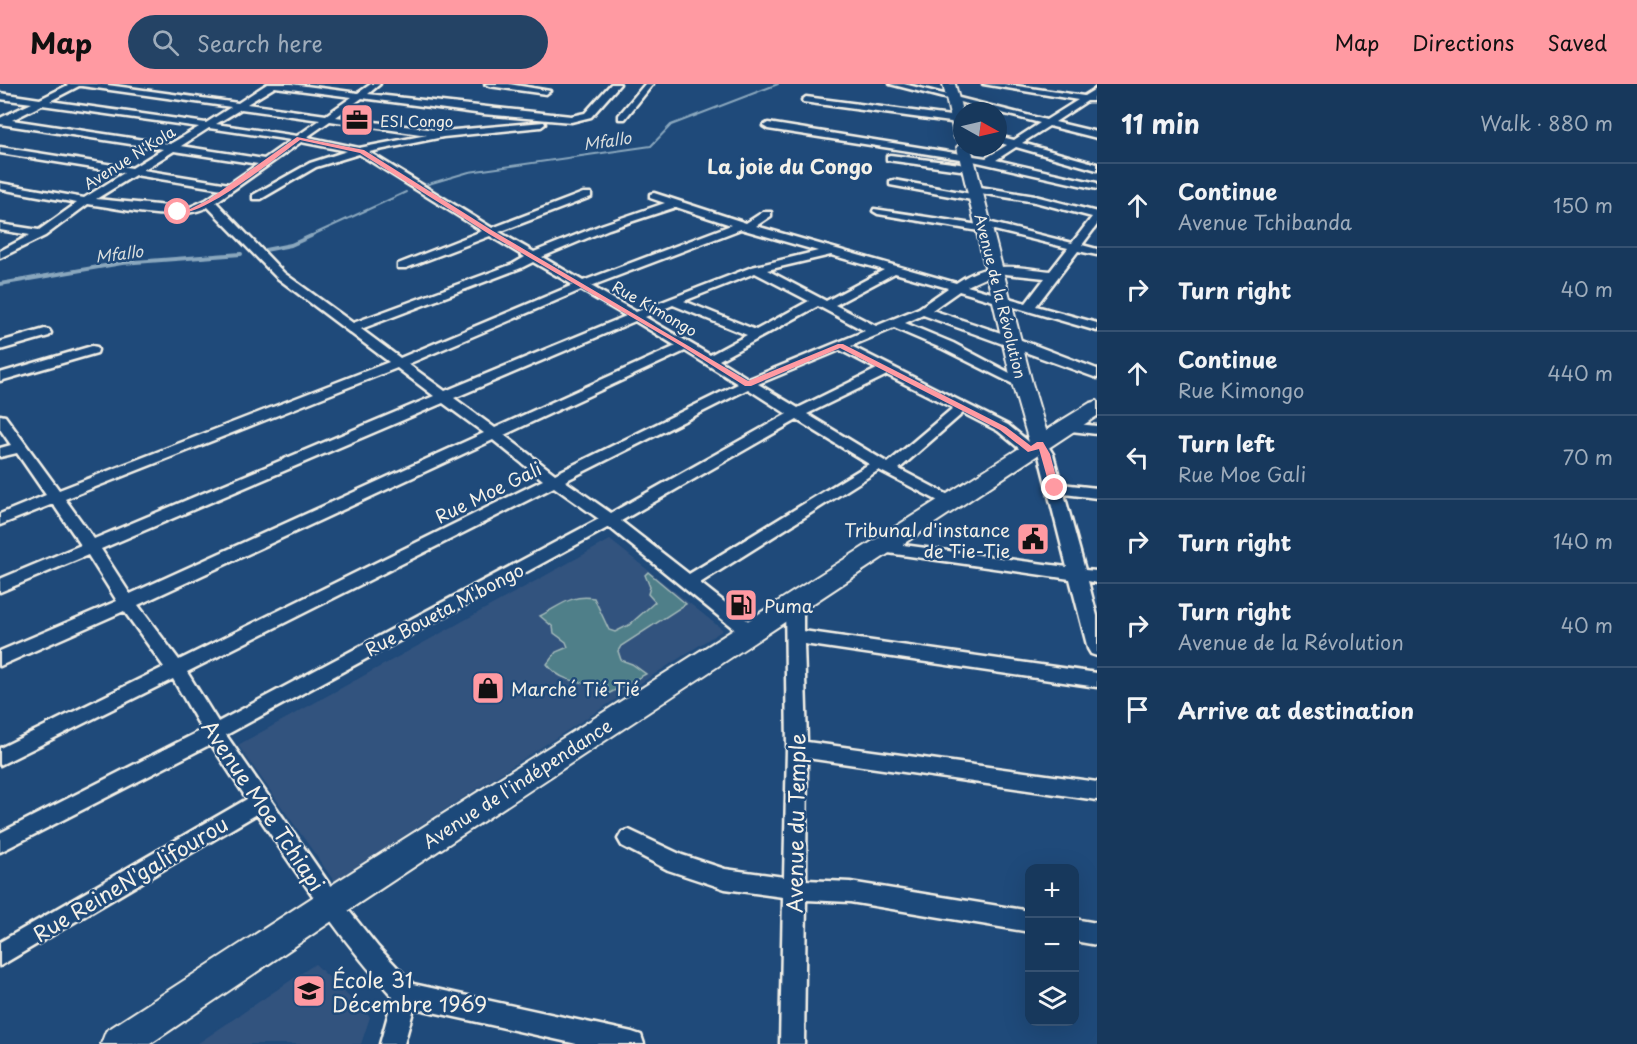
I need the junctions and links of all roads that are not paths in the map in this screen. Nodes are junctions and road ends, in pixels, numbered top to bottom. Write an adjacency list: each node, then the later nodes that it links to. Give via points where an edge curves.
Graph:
1 (76, 84): 22 (street)
2 (82, 84): 24 (street)
3 (273, 84): 15 (street); 24 (street, Avenue N'Kola)
4 (376, 84): 15 (street)
5 (489, 84): 12 (street)
6 (616, 84): 30 (street, via 584,117)
7 (650, 84): 28 (street)
8 (894, 84): 20 (street)
9 (952, 84): 20 (street)
10 (987, 84): 13 (street)
11 (1041, 84): 13 (street)
12 (549, 87): 18 (street)
13 (1031, 90): 17 (street); 25 (street)
14 (1097, 91): 17 (street)
15 (360, 95): 27 (street); 29 (street)
16 (0, 96): 22 (street, Rue Kimongo)
17 (1086, 98): 21 (street); 32 (street)
18 (538, 99)
19 (806, 100): 35 (street)
20 (956, 100): 23 (street)
21 (1097, 100)
22 (41, 102): 31 (street); 33 (street, Rue Kimongo)
23 (976, 102)
24 (239, 105): 29 (street); 33 (street, Avenue N'Kola)
25 (1007, 105): 32 (street)
26 (530, 107): 27 (street)
27 (522, 115): 30 (street)
28 (622, 117)
29 (330, 118): 36 (street); 38 (street)
30 (571, 119): 36 (street)
31 (1, 122): 42 (street)
32 (1047, 123): 37 (street); 40 (street)
33 (207, 126): 38 (street, Rue Kimongo); 42 (street, Avenue N'Kola)
34 (768, 126): 45 (street)
35 (953, 126)
36 (443, 134): 44 (street)
37 (1097, 135)
38 (299, 139): 44 (street, Rue Kimongo); 48 (street)
39 (1007, 141): 40 (street)
40 (1014, 143): 41 (street); 49 (street)
41 (1007, 145)
42 (173, 147): 48 (street); 50 (street, Avenue N'Kola)
43 (0, 150): 50 (street)
44 (362, 152): 58 (street, via 313,165); 68 (street, Rue Kimongo)
45 (953, 153)
46 (972, 156): 47 (street); 53 (street); 55 (street, Avenue de la Révolution)
47 (890, 158)
48 (266, 162): 54 (street)
49 (1097, 167)
50 (132, 171): 54 (street); 59 (street, Avenue N'Kola)
51 (894, 183): 55 (street)
52 (0, 186): 59 (street)
53 (1097, 186)
54 (231, 187): 60 (street)
55 (977, 192): 64 (street, via 1035,199); 66 (street, Avenue de la Révolution)
56 (587, 195): 68 (street)
57 (654, 196): 61 (street)
58 (257, 197)
59 (86, 201): 60 (street, via 190,211); 69 (street, Avenue N'Kola)
60 (210, 202): 90 (street, via 280,275)
61 (676, 203): 65 (street); 74 (street)
62 (878, 211): 66 (street)
63 (767, 214): 65 (street)
64 (1097, 216): 70 (street)
65 (744, 226): 71 (street); 80 (street)
66 (986, 226): 70 (street); 77 (street, Avenue de la Révolution)
67 (0, 227): 69 (street)
68 (491, 232): 74 (street, Rue Kimongo); 75 (street)
69 (41, 234): 73 (street, Avenue N'Kola)
70 (1075, 246): 72 (street); 79 (street)
71 (832, 251): 76 (street); 78 (street)
72 (1097, 252)
73 (0, 255)
74 (532, 257): 80 (street, Rue Kimongo); 90 (street)
75 (402, 266)
76 (756, 269): 82 (street); 84 (street)
77 (999, 269): 79 (street); 81 (street, Rue Moe Gali); 83 (street, Avenue de la Révolution)
78 (892, 270): 81 (street); 84 (street)
79 (1053, 275): 85 (street)
80 (582, 285): 87 (street, Rue Kimongo); 100 (street)
81 (955, 287): 83 (street); 86 (street, Rue Moe Gali)
82 (673, 301): 87 (street); 93 (street)
83 (1007, 301): 85 (street); 94 (street, Avenue de la Révolution)
84 (821, 304): 91 (street); 93 (street)
85 (1028, 308): 89 (street)
86 (923, 311): 88 (street, Rue Moe Gali); 94 (street)
87 (636, 317): 96 (street, Rue Kimongo); 106 (street)
88 (896, 324): 91 (street, Rue Moe Gali); 104 (street)
89 (1097, 327)
90 (352, 328): 100 (street)
91 (877, 332): 97 (street, Rue Moe Gali)
92 (45, 333): 95 (street)
93 (756, 334): 99 (street)
94 (1017, 343): 102 (street); 104 (street, Avenue de la Révolution); 113 (street, Avenue de la Révolution)
95 (0, 346)
96 (686, 346): 99 (street, Rue Kimongo); 112 (street)
97 (841, 346): 101 (street); 105 (street, Rue Moe Gali)
98 (92, 350): 103 (street)
99 (710, 360): 105 (street, Rue Kimongo)
100 (398, 363): 106 (street); 120 (street)
101 (886, 370): 108 (street); 109 (street, Rue Boueta M'bongo)
102 (1097, 374)
103 (0, 377)
104 (1022, 383): 113 (street, Avenue de la Révolution)
105 (748, 384): 109 (street, Rue Kimongo); 117 (street, Rue Moe Gali)
106 (444, 397): 112 (street); 125 (street)
107 (1097, 407): 113 (street, Avenue de l'indépendance)
108 (961, 408): 113 (street); 116 (street)
109 (796, 414): 116 (street, Rue Kimongo); 123 (street, Rue Boueta M'bongo)
110 (0, 419): 114 (street, Avenue Moe Tchiapi)
111 (1097, 430): 113 (street)
112 (494, 434): 117 (street); 131 (street)
113 (1046, 443): 118 (street, Avenue de la Révolution); 121 (street, Avenue de l'indépendance)
114 (20, 447): 115 (street); 120 (street, Avenue Moe Tchiapi)
115 (0, 453)
116 (884, 467): 121 (street, Rue Kimongo); 128 (street)
117 (555, 481): 123 (street); 136 (street, Rue Moe Gali)
118 (1055, 488): 119 (street); 126 (street, Avenue de la Révolution)
119 (1097, 493)
120 (54, 498): 122 (street); 125 (street, Avenue Moe Tchiapi)
121 (951, 502): 124 (street, Avenue de l'indépendance)
122 (0, 520)
123 (610, 520): 128 (street); 138 (street, Rue Boueta M'bongo)
124 (881, 547): 126 (street); 130 (street, Avenue de l'indépendance)
125 (92, 548): 129 (street); 131 (street, Avenue Moe Tchiapi)
126 (1078, 575): 127 (street); 134 (street, Avenue de la Révolution)
127 (1097, 577)
128 (689, 582): 132 (street)
129 (0, 586)
130 (794, 602): 132 (street, Avenue de l'indépendance); 133 (street, Avenue du Temple)
131 (127, 603): 135 (street); 136 (street, Avenue Moe Tchiapi)
132 (750, 632): 146 (street, Avenue de l'indépendance)
133 (795, 636): 137 (street); 139 (street, Avenue du Temple)
134 (1097, 649)
135 (0, 659)
136 (176, 669): 138 (street, Avenue Moe Tchiapi); 140 (street, Rue Moe Gali)
137 (1097, 680)
138 (214, 733): 142 (street, Avenue Moe Tchiapi); 144 (street, Rue Boueta M'bongo)
139 (797, 749): 141 (street); 145 (street, Avenue du Temple)
140 (0, 757)
141 (1097, 791)
142 (261, 801): 146 (street, Avenue Moe Tchiapi); 150 (street, Rue ReineN'galifourou)
143 (629, 839): 145 (street, via 701,872)
144 (0, 843)
145 (795, 889): 147 (street, via 850,892); 155 (street, Avenue du Temple)
146 (330, 904): 151 (street, Avenue Moe Tchiapi); 152 (street, Avenue de l'indépendance)
147 (1025, 921)
148 (1079, 931): 149 (street)
149 (1097, 934)
150 (0, 955)
151 (406, 994): 153 (street); 154 (street)
152 (119, 1044)
153 (392, 1044)
154 (633, 1044)
155 (792, 1044)

